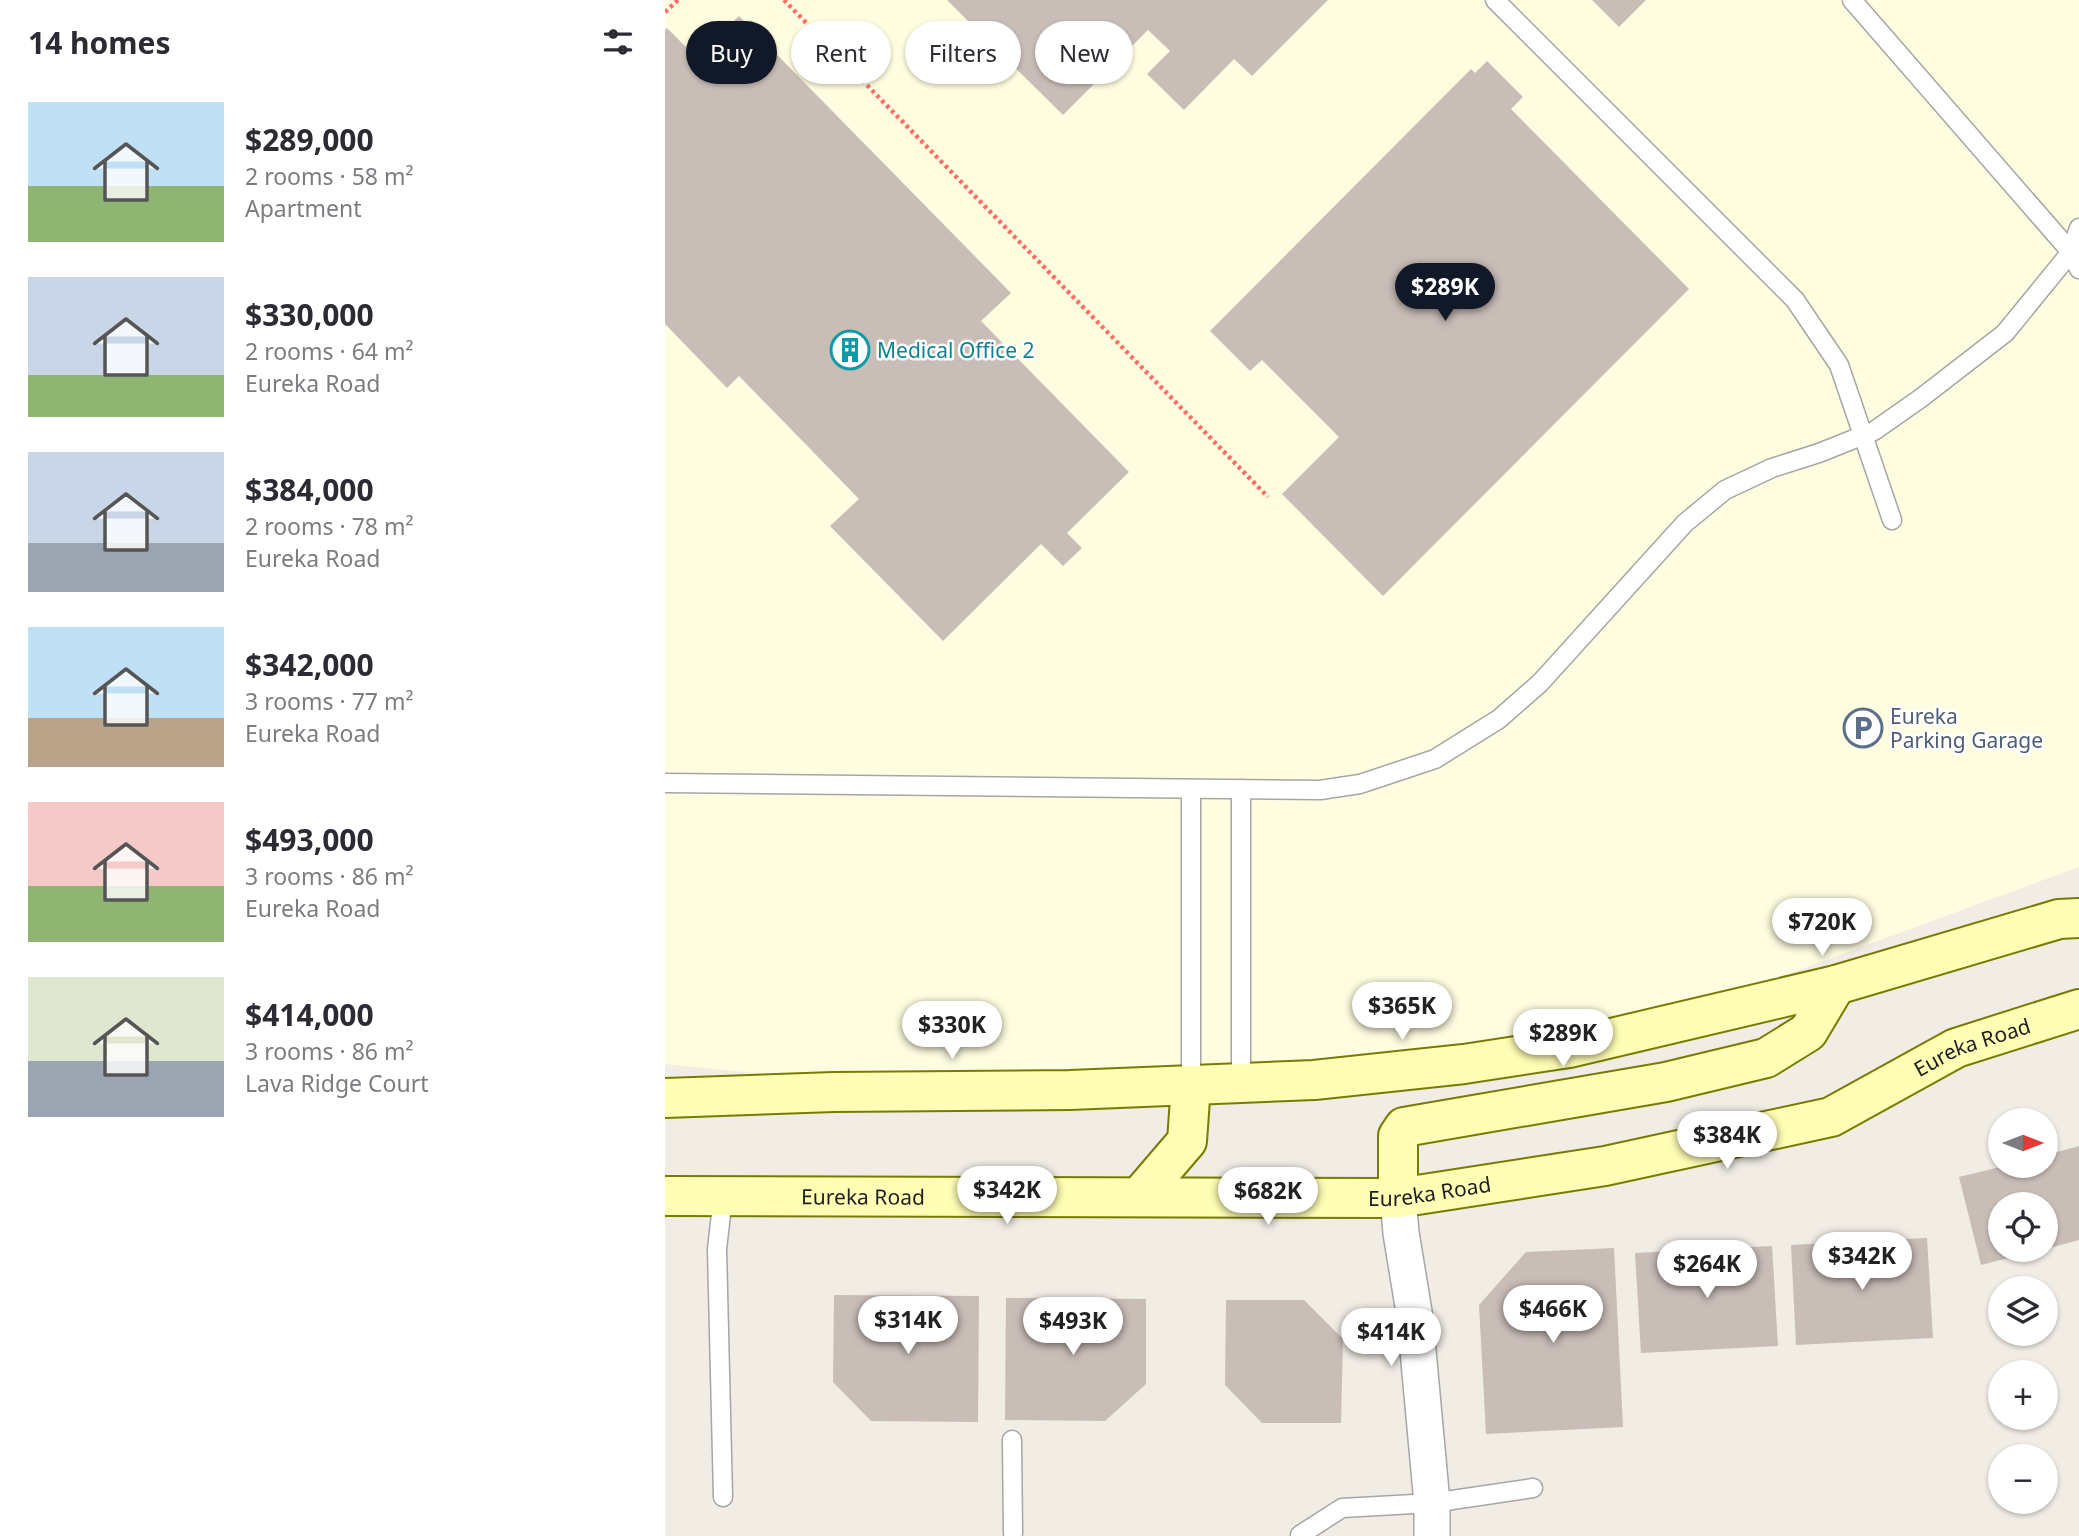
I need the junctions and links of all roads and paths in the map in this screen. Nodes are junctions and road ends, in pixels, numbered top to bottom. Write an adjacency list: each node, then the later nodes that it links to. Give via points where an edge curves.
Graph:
1 (678, 0): 5 (path)
2 (784, 0): 10 (path)
3 (1495, 0): 9 (lane, via 1795,300 1839,365)
4 (1852, 0): 7 (lane)
5 (665, 12)
6 (2079, 228): 7 (lane)
7 (2071, 252): 8 (lane); 9 (lane, via 2005,333)
8 (2079, 269)
9 (1864, 435): 11 (lane); 14 (lane, via 1725,490 1685,523 1540,683 1499,719 1435,759 1360,784 1320,790)
10 (1268, 497)
11 (1892, 520)
12 (665, 783): 13 (lane)
13 (1191, 789): 14 (lane); 19 (lane)
14 (1241, 789): 18 (lane)
15 (2079, 918): 16 (main road, via 2059,919)
16 (1836, 985): 18 (main road, via 1565,1049 1387,1074); 24 (main road, via 1808,1032 1766,1058 1666,1082 1404,1127 1398,1136)
17 (2079, 1009): 24 (main road, Eureka Road, via 1956,1048 1831,1117 1605,1167)
18 (1241, 1082): 19 (main road)
19 (1191, 1085): 20 (main road); 23 (main road, via 1187,1141)
20 (665, 1098)
21 (665, 1196): 22 (main road, Eureka Road)
22 (723, 1197): 23 (main road, Eureka Road); 27 (lane, via 717,1249)
23 (1139, 1197): 24 (main road, Eureka Road)
24 (1398, 1198): 28 (street, via 1415,1318)
25 (1012, 1440): 29 (lane)
26 (1533, 1488): 28 (lane)
27 (723, 1497)
28 (1432, 1519): 30 (lane, via 1342,1508)
29 (1013, 1533)
30 (1300, 1535)

